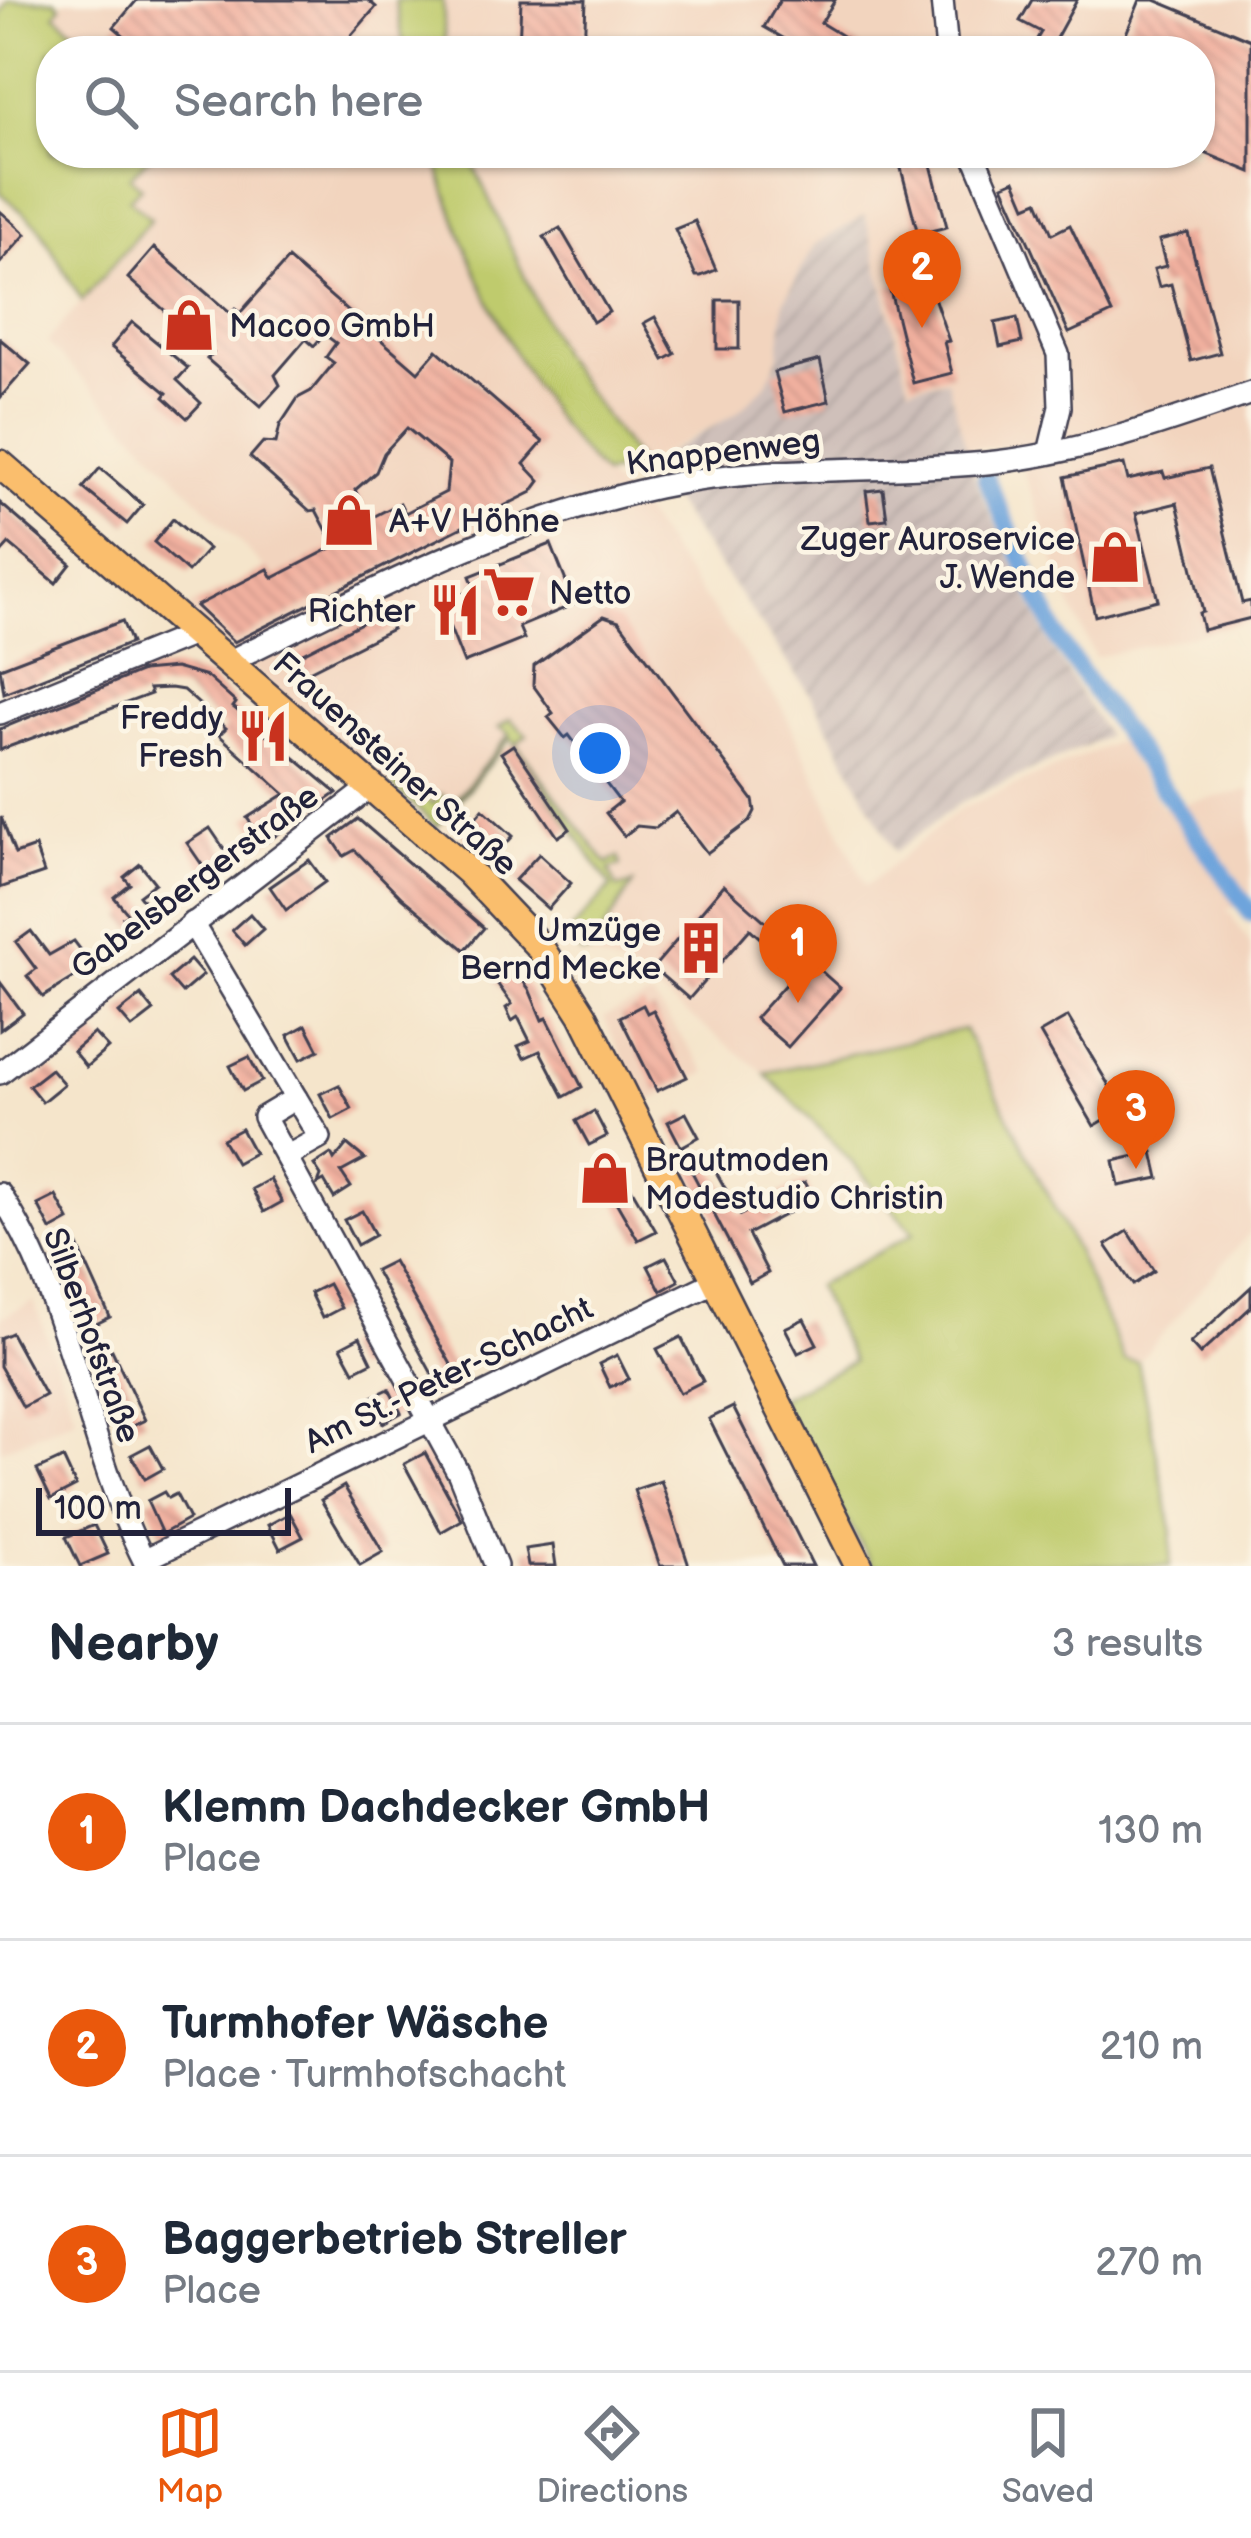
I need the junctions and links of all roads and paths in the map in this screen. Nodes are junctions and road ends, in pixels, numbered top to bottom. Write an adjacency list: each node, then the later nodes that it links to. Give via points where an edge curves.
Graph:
1 (942, 0): 2 (street)
2 (946, 36)
3 (980, 168): 5 (street, via 1052,333 1060,407)
4 (1251, 393): 5 (street, Knappenweg)
5 (1049, 453): 8 (street, Knappenweg, via 714,478 586,505 476,542)
6 (0, 464): 7 (main road, Frauensteiner Straße)
7 (196, 633): 8 (main road, Frauensteiner Straße); 9 (street)
8 (228, 662): 10 (main road, Frauensteiner Straße)
9 (0, 712)
10 (372, 786): 11 (street, Gabelsbergerstraße); 16 (main road, Frauensteiner Straße, via 521,923 556,968)
11 (192, 923): 12 (street, Gabelsbergerstraße); 13 (street)
12 (0, 1073)
13 (296, 1098): 14 (street, via 264,1118); 14 (street, via 320,1138)
14 (286, 1157): 17 (street)
15 (0, 1194): 18 (street, Silberhofstraße, via 38,1267)
16 (716, 1281): 17 (street, Am St.-Peter-Schacht); 20 (main road, Frauensteiner Straße)
17 (430, 1420): 18 (street, Am St.-Peter-Schacht); 19 (street)
18 (146, 1563)
19 (496, 1566)
20 (859, 1566)

